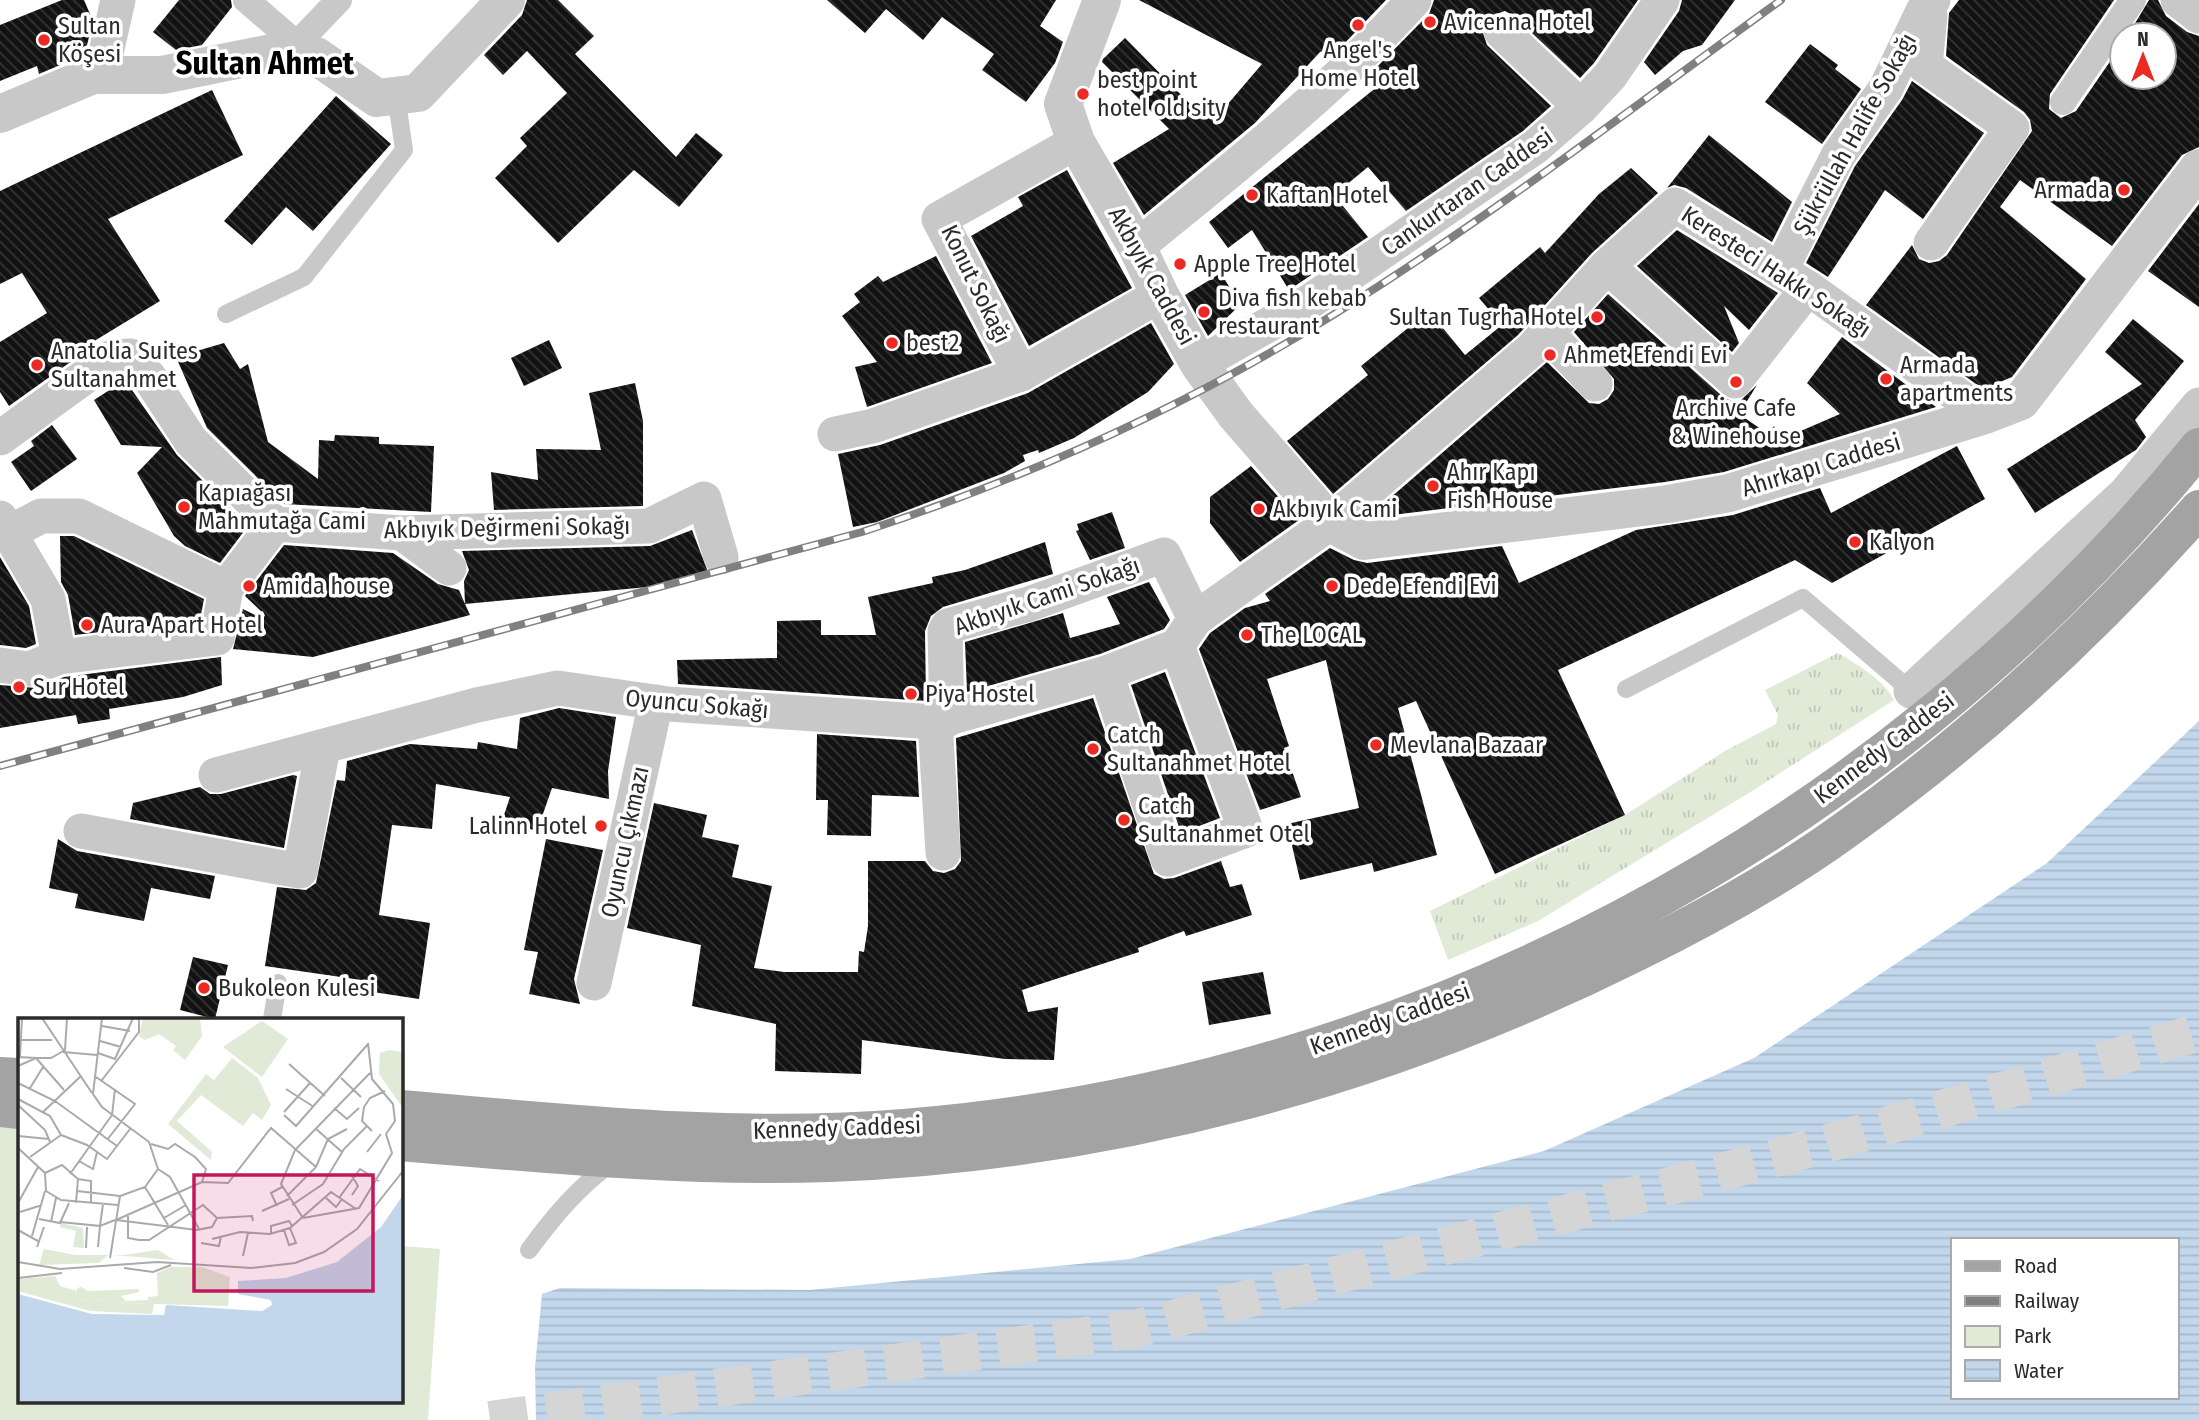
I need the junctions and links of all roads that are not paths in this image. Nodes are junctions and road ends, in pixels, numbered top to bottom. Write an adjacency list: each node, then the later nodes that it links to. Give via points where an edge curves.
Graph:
1 (118, 0): 14 (street, via 106,53)
2 (246, 0): 13 (street)
3 (339, 0): 13 (street)
4 (506, 0): 15 (street, via 418,93)
5 (1102, 0): 19 (street, Akbıyık Caddesi, via 1063,104)
6 (1414, 0): 22 (street, via 1371,48 1298,115)
7 (1662, 0): 17 (street, Cankurtaran Caddesi, via 1610,76)
8 (2133, 0): 16 (street)
9 (2178, 0): 11 (street)
10 (1932, 1): 21 (street, via 1924,66 2012,128); 24 (street, Şükrüllah Halife Sokağı, via 1886,88 1838,156)
11 (2199, 16)
12 (1501, 31): 17 (street)
13 (295, 46): 14 (street, via 162,75); 15 (street, via 377,98)
14 (93, 75): 18 (street)
15 (397, 96): 26 (lane, via 404,150 303,277)
16 (2063, 102)
17 (1581, 107): 28 (street, Cankurtaran Caddesi, via 1535,147 1323,292)
18 (0, 114)
19 (1076, 142): 22 (street, Akbıyık Caddesi); 29 (street, Konut Sokağı, via 939,219)
20 (2199, 168): 32 (street, Ahırkapı Caddesi, via 2021,401)
21 (1931, 243)
22 (1138, 247): 25 (street, Akbıyık Caddesi)
23 (1607, 266): 24 (street, Keresteci Hakkı Sokağı, via 1675,205); 24 (street, Şükrüllah Halife Sokağı, via 1735,381); 27 (street, Keresteci Hakkı Sokağı)
24 (1794, 280): 32 (street, Keresteci Hakkı Sokağı)
25 (1160, 295): 28 (street, Akbıyık Caddesi); 29 (street)
26 (226, 314)
27 (1547, 333): 30 (street); 37 (street, Keresteci Hakkı Sokağı)
28 (1199, 364): 37 (street, Akbıyık Caddesi, via 1236,415)
29 (1021, 374): 33 (street, via 873,426)
30 (1595, 384)
31 (2199, 405): 50 (street, via 2126,493)
32 (1985, 415): 37 (street, Ahırkapı Caddesi, via 1729,492 1668,504 1364,541)
33 (835, 434)
34 (0, 438): 38 (street, via 112,357 130,356 191,441)
35 (2199, 447): 50 (main road, Kennedy Caddesi, via 2087,575 1995,661)
36 (2199, 509): 55 (main road, Kennedy Caddesi, via 2135,581 2001,708)
37 (1330, 523): 44 (street, Keresteci Hakkı Sokağı)
38 (275, 524): 40 (street, Akbıyık Değirmeni Sokağı); 43 (street)
39 (4, 525): 43 (street, via 41,516 79,516); 45 (street, via 48,599)
40 (402, 533): 41 (street, Akbıyık Değirmeni Sokağı, via 649,526 704,499); 42 (street)
41 (721, 557)
42 (449, 568)
43 (226, 589): 45 (street, via 217,638)
44 (1186, 632): 47 (street, Oyuncu Sokağı); 47 (street, via 1245,830 1168,859); 51 (street, Akbıyık Cami Sokağı, via 1164,555 1029,604 948,626)
45 (59, 657): 46 (street, via 29,669)
46 (0, 665)
47 (1106, 673): 51 (street, Oyuncu Sokağı)
48 (1626, 689): 50 (lane, via 1802,598)
49 (656, 702): 51 (street, Oyuncu Sokağı); 52 (street, Oyuncu Sokağı, via 558,688); 58 (street, Oyuncu Çıkmazı)
50 (1922, 702): 55 (main road, via 1936,723 1934,734 1873,791); 63 (main road, Kennedy Caddesi, via 1802,810 1730,859 1594,936 1428,1007 1240,1070 1064,1108 903,1129 699,1131)
51 (941, 721): 56 (street)
52 (323, 747): 53 (street, Oyuncu Sokağı); 54 (street, via 300,871)
53 (216, 775)
54 (81, 831)
55 (1842, 833): 66 (main road, Kennedy Caddesi, via 1744,896 1576,983 1408,1051 1238,1104 1119,1131 936,1156 723,1164)
56 (943, 853)
57 (278, 983): 59 (lane)
58 (594, 983)
59 (272, 1018)
60 (0, 1076): 61 (main road)
61 (18, 1077)
62 (0, 1108): 64 (main road)
63 (402, 1109)
64 (18, 1110)
65 (402, 1142): 66 (main road, Kennedy Caddesi)
66 (618, 1158): 67 (lane, via 584,1183)
67 (529, 1250)

